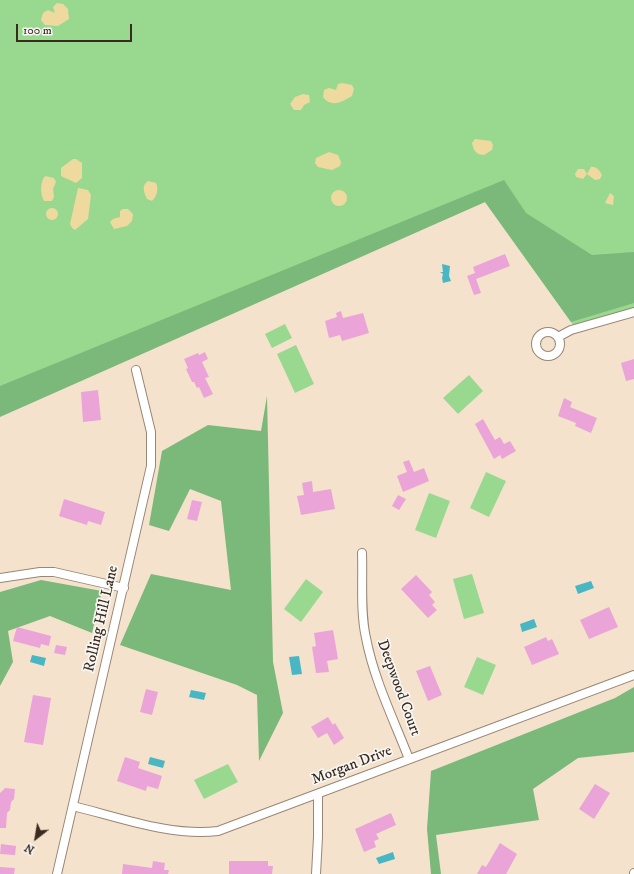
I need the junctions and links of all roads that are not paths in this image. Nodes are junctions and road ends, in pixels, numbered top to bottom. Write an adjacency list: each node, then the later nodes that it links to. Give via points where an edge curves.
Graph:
1 (634, 312): 2 (street, via 571,330)
2 (558, 337)
3 (136, 370): 6 (street, Rolling Hill Lane, via 151,432 151,466)
4 (362, 552): 8 (street, Deepwood Court, via 366,637 373,665)
5 (0, 578): 6 (street, via 54,572)
6 (124, 588): 10 (street, Rolling Hill Lane)
7 (634, 674): 8 (street, Morgan Drive)
8 (409, 759): 9 (street, Morgan Drive)
9 (318, 794): 10 (street, Morgan Drive, via 234,826 202,833 160,827); 12 (street)
10 (73, 806): 11 (street, Rolling Hill Lane)
11 (57, 874)
12 (316, 874)

